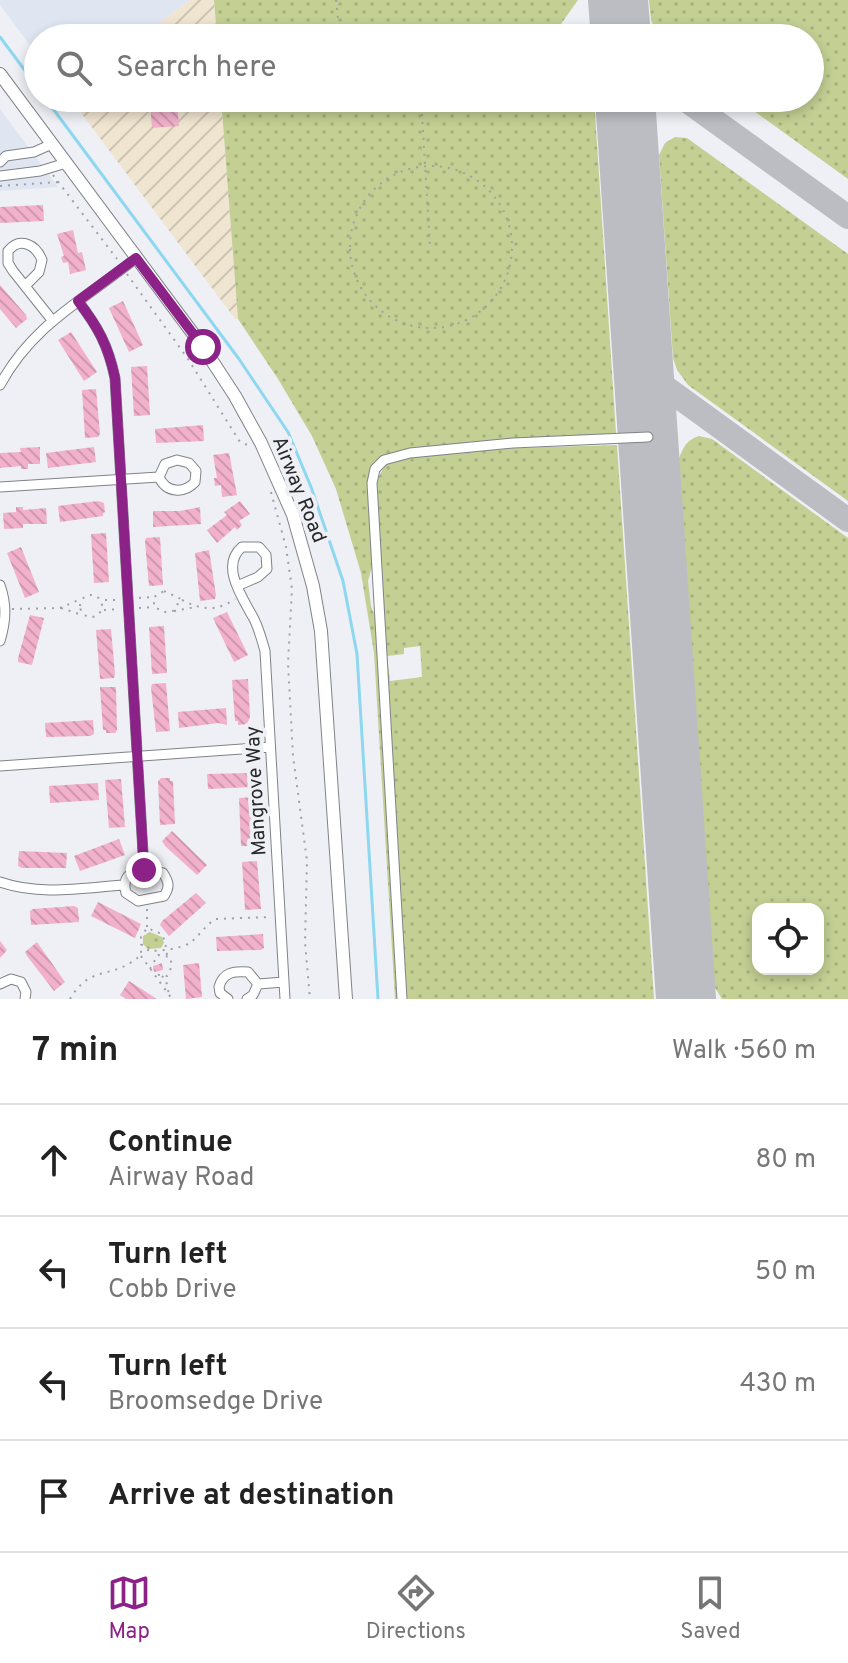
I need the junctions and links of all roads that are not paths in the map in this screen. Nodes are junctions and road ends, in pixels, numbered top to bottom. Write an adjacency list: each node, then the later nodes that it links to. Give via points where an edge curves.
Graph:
1 (2, 78): 2 (main road, Airway Road)
2 (24, 107)
3 (28, 112): 4 (main road, Airway Road)
4 (52, 144): 5 (street); 6 (main road, Airway Road)
5 (3, 159)
6 (66, 163): 7 (street); 8 (main road, Airway Road)
7 (0, 176)
8 (136, 258): 10 (street); 33 (main road, Airway Road, via 241,408 268,457 303,547 321,631)
9 (25, 286): 9 (street, via 7,256 22,242 42,260 39,272); 11 (street)
10 (78, 301): 11 (street); 15 (street, via 110,351)
11 (52, 320): 12 (street)
12 (0, 385)
13 (648, 437): 34 (street, via 410,453 384,460 375,469)
14 (159, 477): 15 (street)
15 (122, 479): 16 (street); 21 (street)
16 (0, 487)
17 (0, 585): 19 (street, via 6,622)
18 (239, 590): 18 (street, via 234,556 242,547 259,547 267,569); 20 (street, Mangrove Way, via 265,651)
19 (0, 641)
20 (270, 747): 21 (street); 26 (street, Mangrove Way)
21 (138, 756): 22 (street); 23 (street)
22 (0, 766)
23 (144, 870): 25 (street, via 131,872); 25 (street, via 163,873 168,880 164,896 131,899)
24 (0, 882): 25 (street, via 45,891)
25 (124, 885)
26 (284, 982): 28 (street); 32 (street, Mangrove Way)
27 (0, 984): 29 (street, via 21,982)
28 (258, 984): 30 (street, via 248,972 229,973 219,987); 31 (street)
29 (25, 999)
30 (228, 999)
31 (247, 999)
32 (285, 999)
33 (346, 999)
34 (402, 999)

